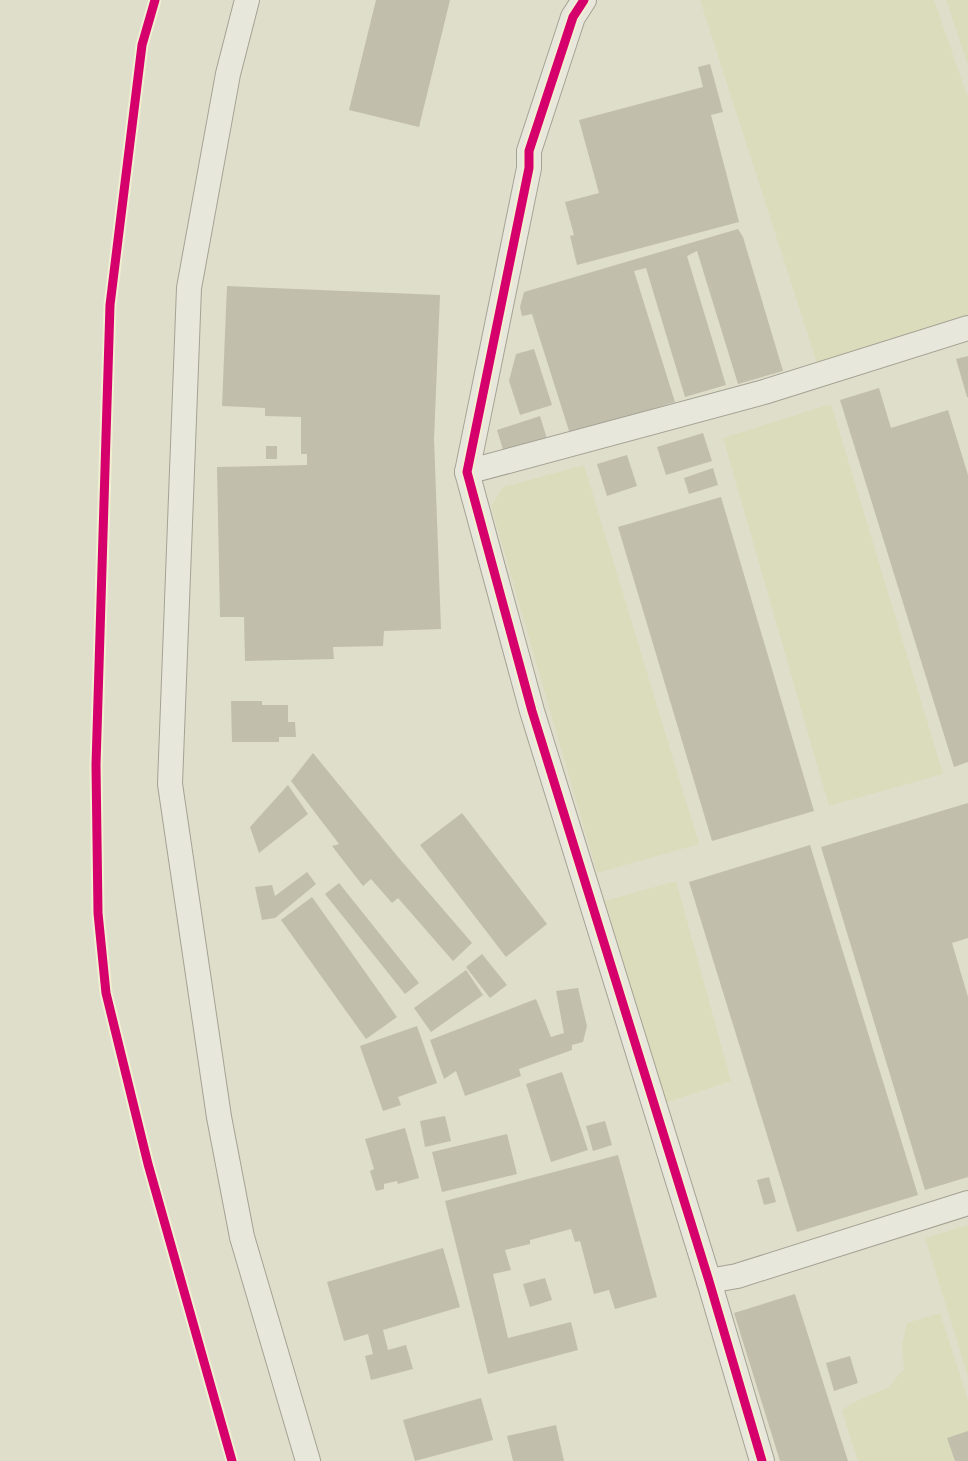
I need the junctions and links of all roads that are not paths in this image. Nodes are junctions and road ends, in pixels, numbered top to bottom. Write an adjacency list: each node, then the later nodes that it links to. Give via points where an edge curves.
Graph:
1 (247, 0): 7 (street, via 228,74 189,288 170,784 219,1117 242,1237)
2 (584, 0): 4 (street, via 573,17 529,151 529,168)
3 (968, 328): 4 (street, via 764,392)
4 (467, 472): 6 (street, via 532,711)
5 (968, 1203): 6 (street, via 737,1276)
6 (709, 1281): 8 (street)
7 (308, 1461)
8 (762, 1461)

